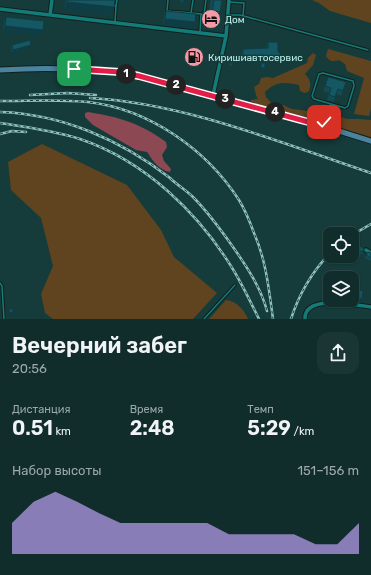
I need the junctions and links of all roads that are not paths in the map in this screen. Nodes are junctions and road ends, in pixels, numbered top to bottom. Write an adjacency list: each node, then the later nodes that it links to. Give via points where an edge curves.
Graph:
1 (52, 0): 12 (street)
2 (117, 0): 8 (lane)
3 (168, 0): 10 (lane, via 167,11)
4 (193, 0): 10 (lane)
5 (206, 0): 11 (lane, via 204,15)
6 (229, 1): 13 (street); 14 (lane, via 244,3)
7 (108, 5): 8 (lane)
8 (116, 6): 15 (lane)
9 (0, 9): 12 (street)
10 (191, 13): 11 (lane)
11 (201, 14): 16 (lane)
12 (50, 15): 15 (street)
13 (228, 15): 14 (lane); 17 (street)
14 (243, 16): 18 (lane)
15 (115, 22): 16 (street)
16 (200, 32): 17 (street)
17 (226, 36): 20 (street)
18 (368, 50)
19 (0, 70): 20 (main road, via 35,68 120,72)
20 (213, 96): 22 (main road)
21 (330, 105): 21 (lane, via 345,108 348,106 353,81 319,74 312,96); 22 (lane)
22 (323, 126): 23 (main road)
23 (371, 141)
24 (366, 250): 25 (street)
25 (371, 253)
26 (0, 283): 29 (lane)
27 (235, 285): 30 (lane)
28 (371, 307): 31 (street, via 322,303 308,309)
29 (4, 319)
30 (204, 319)
31 (305, 319)

